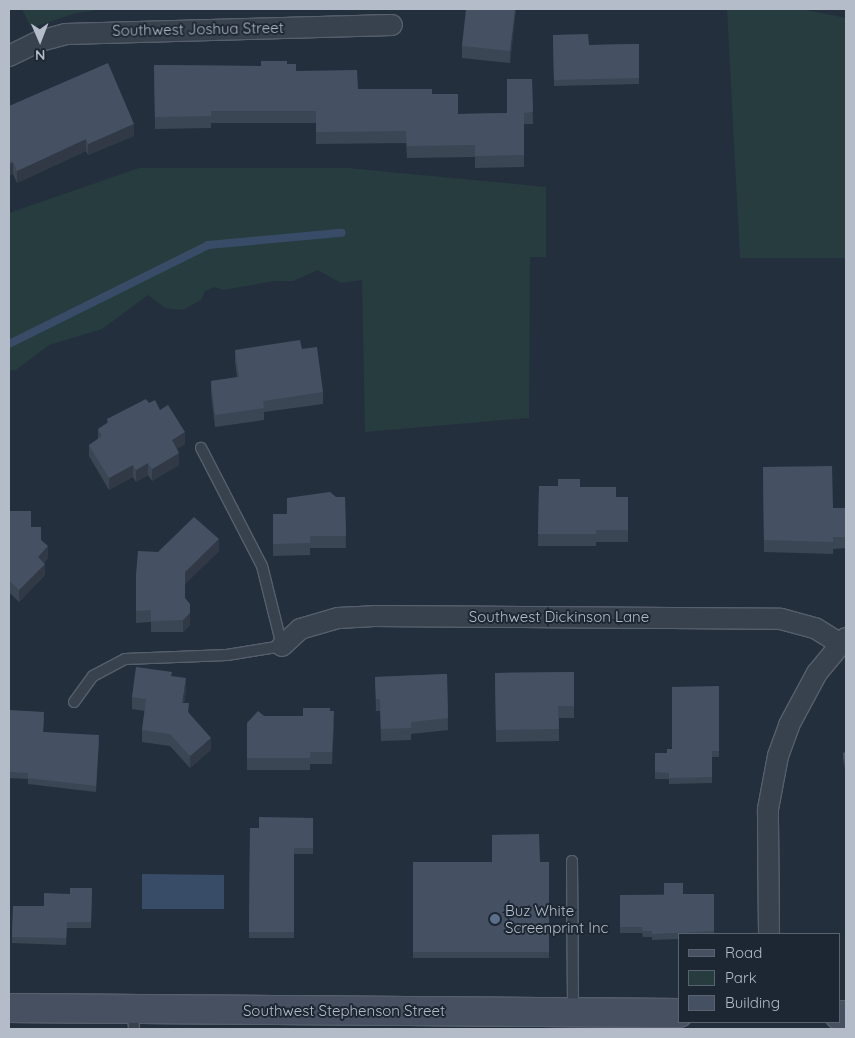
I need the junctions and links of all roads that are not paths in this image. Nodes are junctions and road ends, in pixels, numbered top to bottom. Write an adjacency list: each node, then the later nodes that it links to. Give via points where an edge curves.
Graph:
1 (392, 25): 2 (street, Southwest Joshua Street, via 66,34 40,41)
2 (9, 56)
3 (201, 448): 5 (lane, via 262,566)
4 (842, 641): 5 (street, Southwest Dickinson Lane, via 815,628 781,618 374,616 338,618 300,629); 8 (street, via 817,673 789,725 778,756 768,809)
5 (282, 646): 6 (lane, via 227,655 125,659 93,676)
6 (74, 702)
7 (572, 861): 10 (lane)
8 (769, 933)
9 (9, 1008): 12 (street, Southwest Stephenson Street)
10 (573, 1012): 11 (street, Southwest Stephenson Street); 13 (street, Southwest Stephenson Street)
11 (678, 1013)
12 (133, 1019): 13 (street, Southwest Stephenson Street)
13 (404, 1020)

